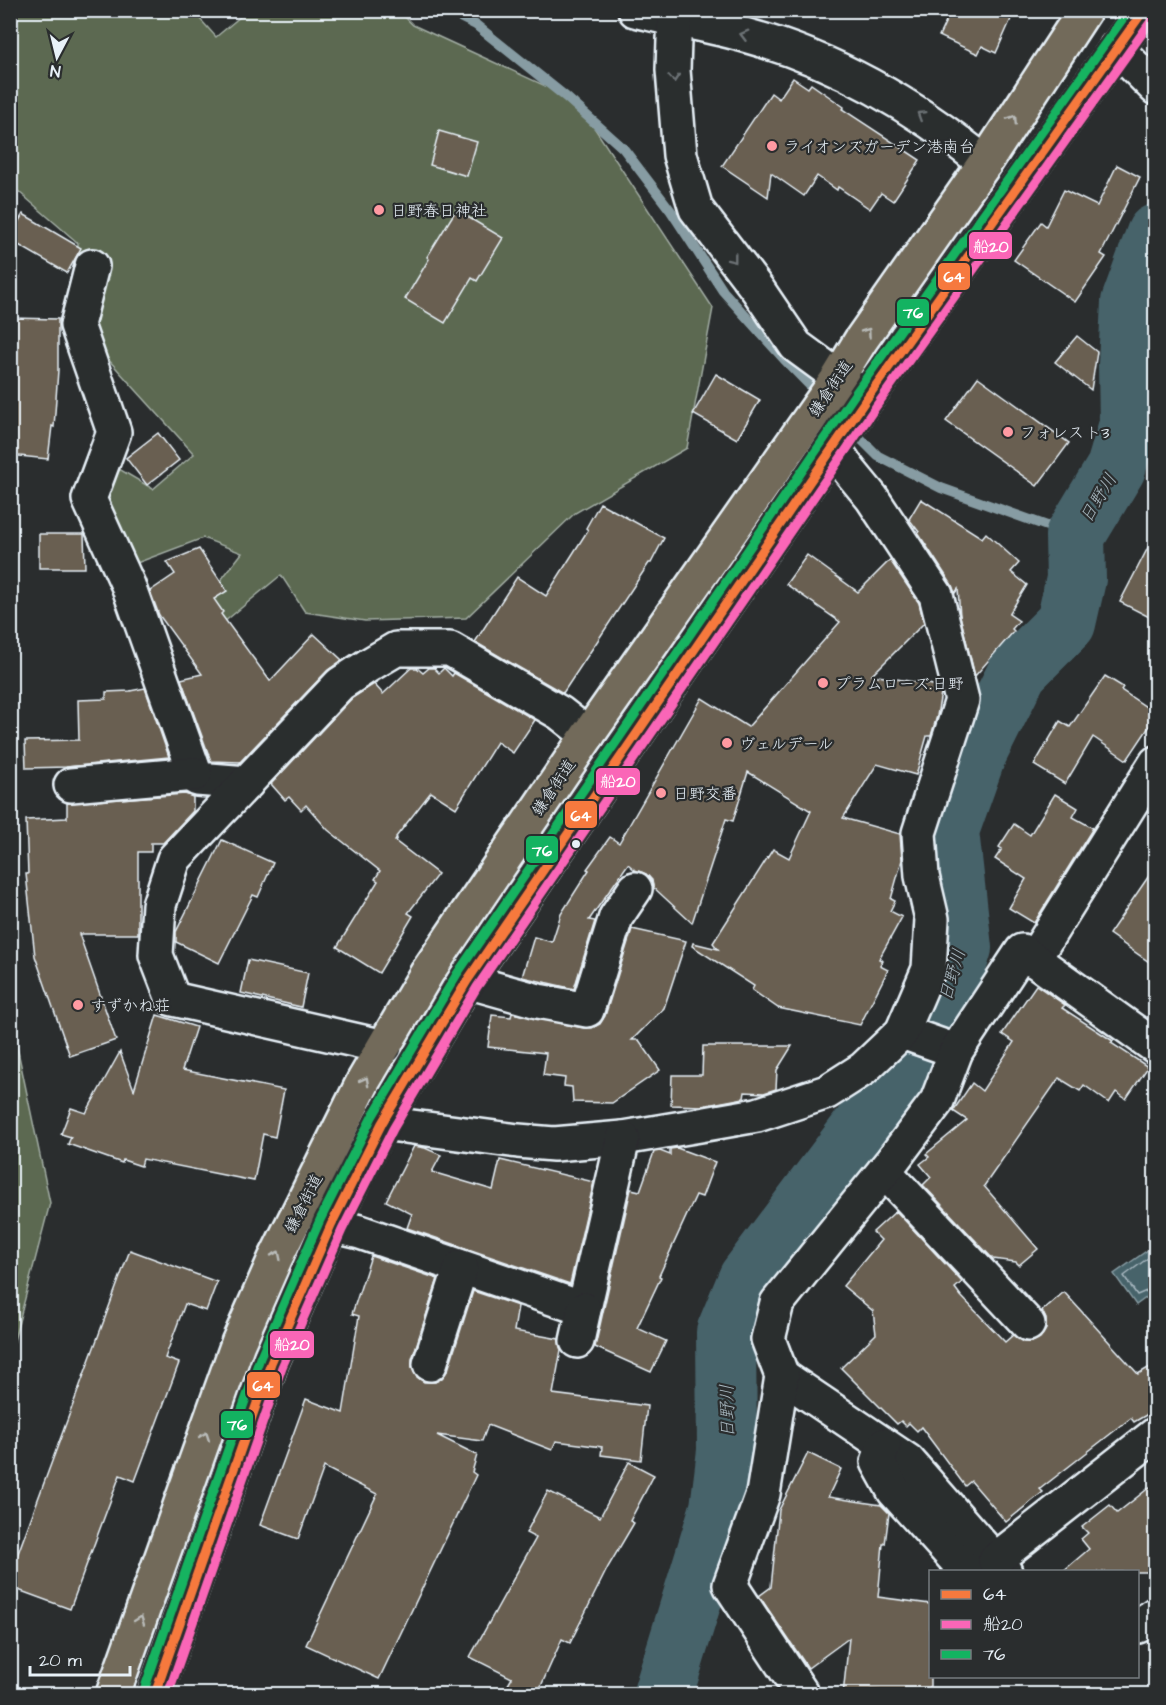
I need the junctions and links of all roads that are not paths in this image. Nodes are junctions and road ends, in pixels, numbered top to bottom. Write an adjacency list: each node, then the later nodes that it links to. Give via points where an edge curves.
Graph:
1 (636, 10): 4 (street)
2 (1085, 10): 7 (main road, 鎌倉街道, one-way to 2)
3 (1144, 13): 5 (main road)
4 (674, 15): 7 (street, one-way to 4, via 923,116 870,85 748,36); 9 (street, one-way to 9, via 673,70 680,155 696,209 796,346)
5 (1116, 48): 6 (street); 10 (main road)
6 (1155, 88)
7 (985, 163): 9 (main road, 鎌倉街道, one-way to 7)
8 (92, 266): 14 (street, via 77,325 114,432 89,499 128,585)
9 (837, 379): 10 (street); 12 (main road, 鎌倉街道)
10 (865, 401): 11 (main road)
11 (838, 442): 19 (main road); 20 (street, via 849,470 936,595 962,700 919,832 922,876 932,919 929,969)
12 (588, 735): 15 (street, via 560,713 450,649 396,649 340,684); 21 (main road, 鎌倉街道, via 428,971)
13 (1155, 762): 18 (street)
14 (195, 774): 15 (street, via 197,778); 16 (street)
15 (248, 783): 21 (street, via 174,858 159,905 156,955 173,999)
16 (71, 785)
17 (635, 889): 19 (street, via 616,917 587,1010)
18 (1033, 960): 22 (street); 23 (street, via 1022,951)
19 (467, 981): 24 (main road)
20 (902, 1032): 23 (street); 25 (street, via 863,1069 826,1092 757,1115)
21 (384, 1047): 38 (main road, 鎌倉街道, one-way to 21, via 238,1343 275,1258)
22 (1155, 1047)
23 (956, 1051): 26 (street, via 937,1101)
24 (382, 1123): 25 (street, via 554,1144); 27 (main road)
25 (623, 1138): 29 (street)
26 (884, 1171): 30 (street); 33 (street, via 777,1303 768,1339)
27 (331, 1225): 28 (street); 39 (main road, via 271,1363)
28 (461, 1267): 29 (street); 32 (street)
29 (584, 1309): 31 (street)
30 (1028, 1324)
31 (577, 1341)
32 (430, 1364)
33 (782, 1376): 35 (street, via 908,1461); 40 (street, via 764,1494 730,1585)
34 (1155, 1434): 35 (street)
35 (989, 1568)
36 (1155, 1614): 37 (street)
37 (1139, 1625)
38 (113, 1695)
39 (155, 1695)
40 (802, 1695)

